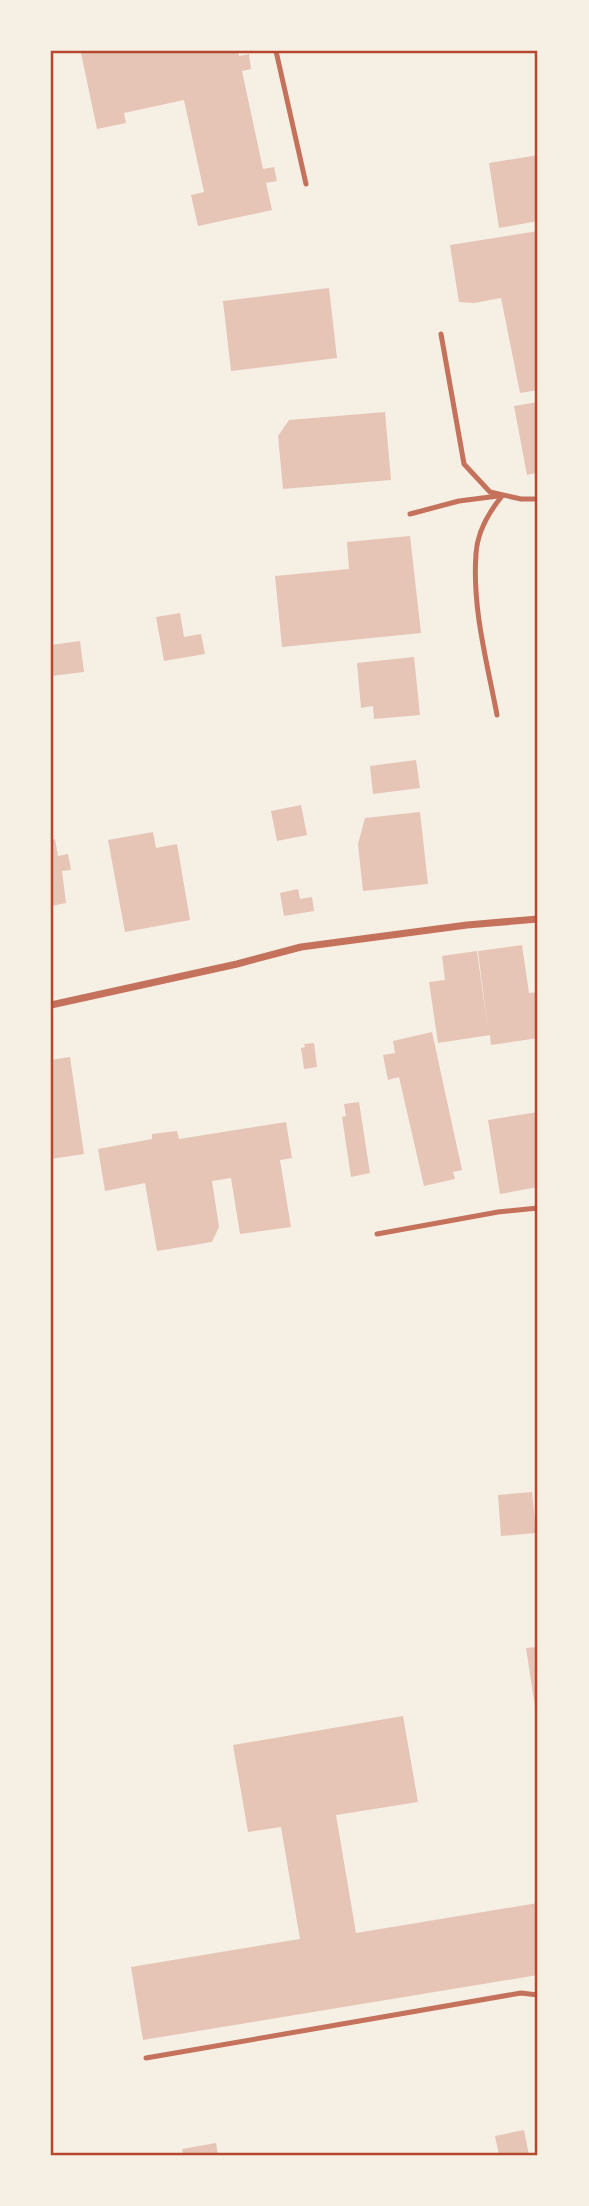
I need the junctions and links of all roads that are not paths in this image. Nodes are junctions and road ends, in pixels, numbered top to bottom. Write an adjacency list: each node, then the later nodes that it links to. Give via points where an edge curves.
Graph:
1 (276, 51): 2 (lane)
2 (306, 184)
3 (441, 334): 4 (lane, via 464,464 490,492)
4 (502, 496): 5 (lane); 6 (lane); 7 (lane, via 488,514 476,552 478,611)
5 (538, 499)
6 (410, 514)
7 (497, 715)
8 (538, 919): 9 (street, via 301,947)
9 (51, 1005)
10 (538, 1209): 11 (lane)
11 (377, 1234)
12 (538, 1995): 13 (lane, via 521,1993)
13 (146, 2058)

